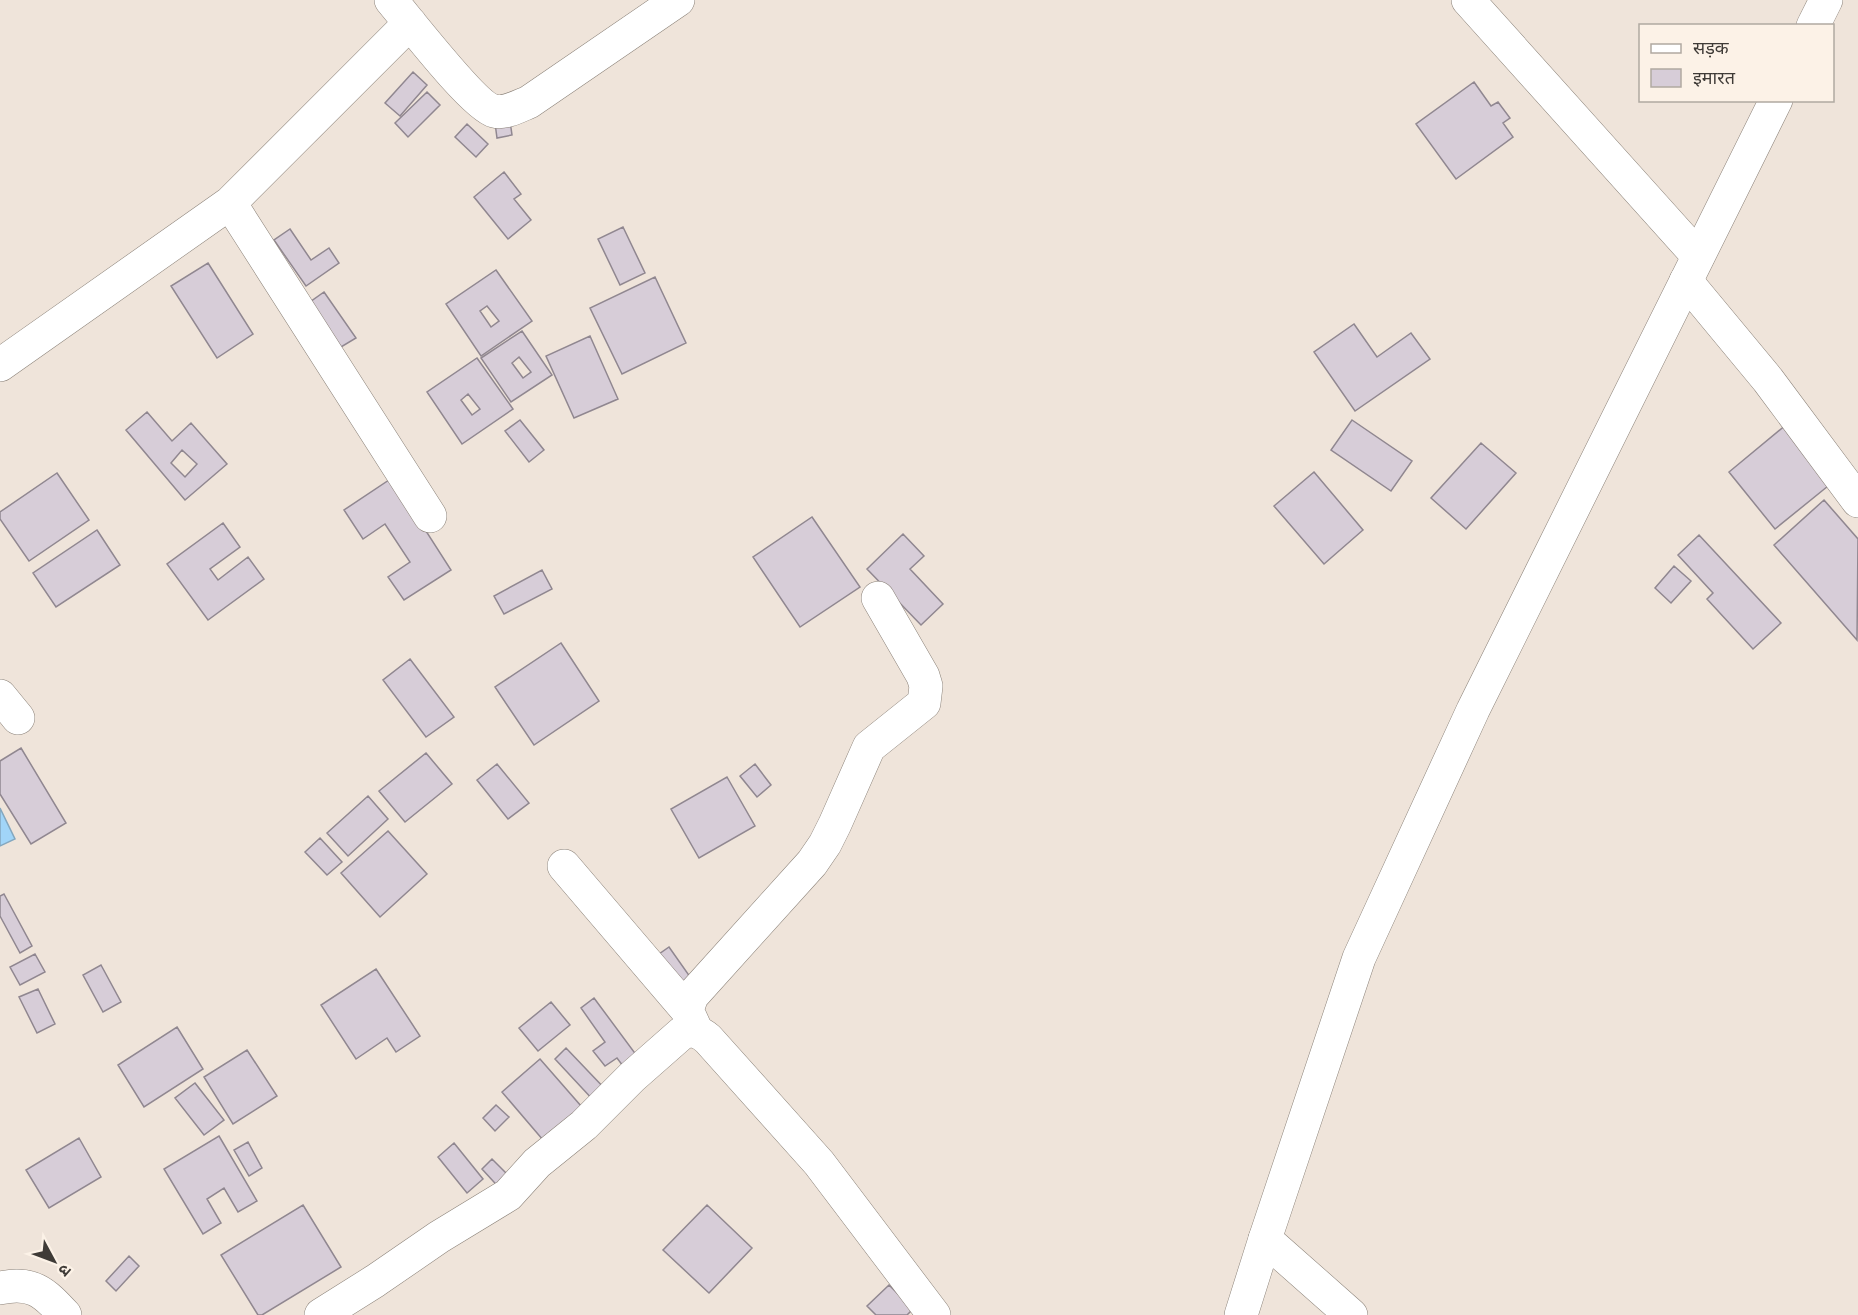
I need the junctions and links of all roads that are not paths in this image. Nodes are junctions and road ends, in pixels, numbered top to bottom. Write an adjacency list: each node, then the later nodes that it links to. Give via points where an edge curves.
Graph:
1 (678, 0): 4 (street, via 529,102 507,111 494,111 479,102)
2 (1468, 0): 8 (street)
3 (1826, 0): 5 (street)
4 (401, 11): 7 (street)
5 (1814, 24)
6 (1775, 102): 8 (street)
7 (230, 203): 9 (street); 11 (street)
8 (1692, 268): 10 (street, via 1768,380); 15 (street, via 1473,710 1359,958)
9 (0, 365)
10 (1858, 501)
11 (430, 516)
12 (878, 598): 14 (street, via 923,676 924,703 869,747 825,844 692,996 687,1005)
13 (564, 867): 14 (street)
14 (692, 1021): 18 (street, via 687,1031 640,1069 507,1195); 19 (street, via 819,1163)
15 (1264, 1239): 20 (street); 21 (street)
16 (0, 1288): 17 (street, via 25,1286 47,1298)
17 (65, 1315)
18 (321, 1315)
19 (934, 1315)
20 (1241, 1315)
21 (1351, 1315)

